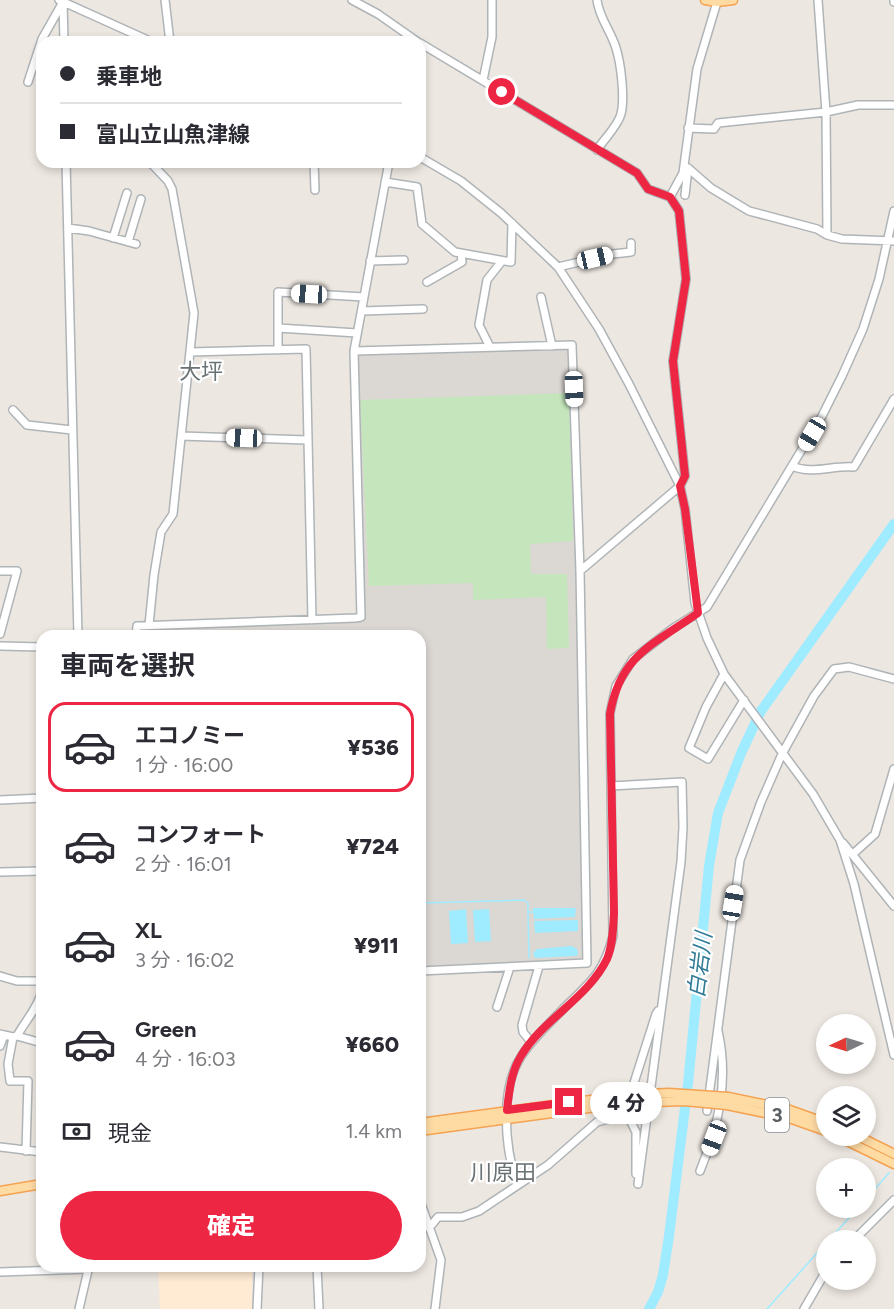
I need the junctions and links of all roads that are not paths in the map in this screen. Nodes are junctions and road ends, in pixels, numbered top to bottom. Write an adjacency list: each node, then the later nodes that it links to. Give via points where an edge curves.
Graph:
1 (165, 0): 13 (street)
2 (352, 0): 14 (street)
3 (492, 0): 17 (street, via 492,37)
4 (597, 0): 22 (street, via 598,12 616,48 622,103 621,116)
5 (705, 0): 9 (main road)
6 (733, 0): 9 (main road)
7 (818, 0): 20 (street)
8 (62, 1): 10 (street); 11 (street); 12 (street)
9 (717, 2): 21 (street, via 697,69)
10 (44, 36)
11 (64, 36)
12 (139, 36)
13 (169, 36)
14 (405, 36)
15 (426, 46): 17 (street)
16 (36, 57): 18 (street)
17 (483, 80): 22 (street)
18 (28, 82)
19 (894, 105): 20 (street, via 858,105)
20 (826, 112): 21 (street, via 718,123 714,129); 37 (street)
21 (688, 128): 32 (street, via 682,173)
22 (597, 150): 32 (street, via 637,173 648,189)
23 (426, 161): 35 (street, via 461,181)
24 (66, 168): 36 (street)
25 (156, 168): 59 (street, via 172,189 194,313)
26 (314, 168): 29 (street)
27 (387, 168): 28 (street)
28 (385, 182): 43 (street, via 417,187 422,224); 45 (street)
29 (315, 190)
30 (127, 193): 38 (street)
31 (685, 195): 37 (street, via 688,168 737,206)
32 (670, 197): 66 (street, via 679,211 686,279 673,361 685,476)
33 (141, 198): 40 (street)
34 (894, 211): 39 (street)
35 (512, 223): 46 (street, via 511,262); 47 (street)
36 (68, 228): 38 (street); 62 (street)
37 (827, 235): 39 (street)
38 (113, 238): 40 (street)
39 (891, 241): 65 (street, via 855,348)
40 (128, 242): 42 (street)
41 (631, 243): 47 (street, via 631,252)
42 (136, 244)
43 (461, 253): 46 (street); 48 (street, via 462,262)
44 (404, 260): 45 (street)
45 (370, 261): 49 (street)
46 (502, 261): 56 (street, via 487,280 479,326)
47 (558, 267): 66 (street, via 599,329)
48 (427, 282)
49 (364, 297): 52 (street); 53 (street, via 278,292)
50 (541, 297): 55 (street)
51 (423, 309): 52 (street)
52 (362, 310): 54 (street)
53 (278, 328): 54 (street); 57 (street)
54 (357, 333): 58 (street)
55 (552, 346): 56 (street); 68 (street, via 572,345)
56 (490, 347): 58 (street)
57 (278, 350): 59 (street); 64 (street, via 306,349)
58 (354, 351): 70 (street, via 361,616)
59 (190, 352): 63 (street)
60 (894, 399): 65 (street, via 854,467 811,471)
61 (13, 410): 62 (street, via 27,425)
62 (72, 430): 72 (street)
63 (181, 436): 64 (street); 71 (street, via 173,514 161,532)
64 (307, 440): 70 (street)
65 (792, 466): 69 (street, via 707,607)
66 (680, 486): 68 (street); 69 (street)
67 (0, 571): 74 (street, via 17,571)
68 (580, 571): 90 (street, via 587,963)
69 (698, 613): 77 (street); 82 (street, via 633,659 616,686 610,714)
70 (312, 620): 71 (street)
71 (148, 625): 73 (street, via 137,626)
72 (78, 630)
73 (137, 630)
74 (0, 634)
75 (0, 646): 76 (street)
76 (36, 647)
77 (724, 674): 79 (street); 79 (street, via 689,748 708,759)
78 (894, 679): 80 (street, via 849,667 834,669)
79 (744, 700): 80 (street)
80 (782, 754): 85 (street, via 813,794); 98 (street, via 740,860)
81 (894, 769): 86 (street, via 875,834)
82 (611, 786): 97 (street, via 682,782 681,862); 102 (street, via 614,913 608,958 596,977)
83 (36, 798): 84 (street)
84 (0, 800)
85 (840, 840): 86 (street); 104 (street)
86 (853, 854): 89 (street)
87 (36, 871): 88 (street)
88 (0, 872)
89 (894, 906)
90 (538, 966): 91 (street); 102 (street, via 522,1025)
91 (510, 968): 92 (street); 96 (street)
92 (426, 971)
93 (0, 976): 94 (street)
94 (36, 981)
95 (36, 1005): 100 (street)
96 (497, 1007)
97 (660, 1010): 105 (street); 110 (street)
98 (717, 1026): 107 (street); 123 (street, via 723,1086 720,1115)
99 (2, 1034): 100 (street); 103 (street)
100 (15, 1036): 101 (street); 119 (street, via 8,1064 10,1081 28,1081)
101 (36, 1041)
102 (531, 1042): 109 (street, via 513,1074)
103 (0, 1046)
104 (894, 1055)
105 (649, 1097): 106 (main road, 3, bridge); 107 (main road, 3, bridge); 110 (street, via 638,1184 636,1132)
106 (627, 1099): 109 (main road, 3); 112 (main road, 3)
107 (708, 1099): 108 (main road, 3, bridge)
108 (727, 1101): 111 (main road, 3, via 787,1109); 114 (main road, 3)
109 (507, 1110): 112 (street); 113 (main road, 3)
110 (627, 1114): 125 (street, via 597,1122 548,1165)
111 (816, 1119)
112 (506, 1120): 115 (main road, 3); 125 (street)
113 (426, 1122)
114 (816, 1127)
115 (426, 1130)
116 (876, 1145): 121 (main road)
117 (857, 1146): 122 (main road)
118 (0, 1147): 119 (street)
119 (26, 1151): 120 (street)
120 (36, 1152)
121 (894, 1154)
122 (894, 1164)
123 (700, 1171)
124 (36, 1185): 126 (main road)
125 (517, 1185): 129 (street, via 479,1211 462,1217 438,1216)
126 (0, 1191)
127 (894, 1200): 130 (street)
128 (426, 1219): 129 (street)
129 (429, 1228): 140 (street, via 441,1260)
130 (864, 1230)
131 (36, 1270): 132 (street)
132 (0, 1272)
133 (88, 1272): 137 (street)
134 (260, 1272): 138 (street)
135 (317, 1272): 139 (street)
136 (816, 1288): 141 (street)
137 (80, 1309)
138 (257, 1309)
139 (319, 1309)
140 (435, 1309)
141 (804, 1309)

